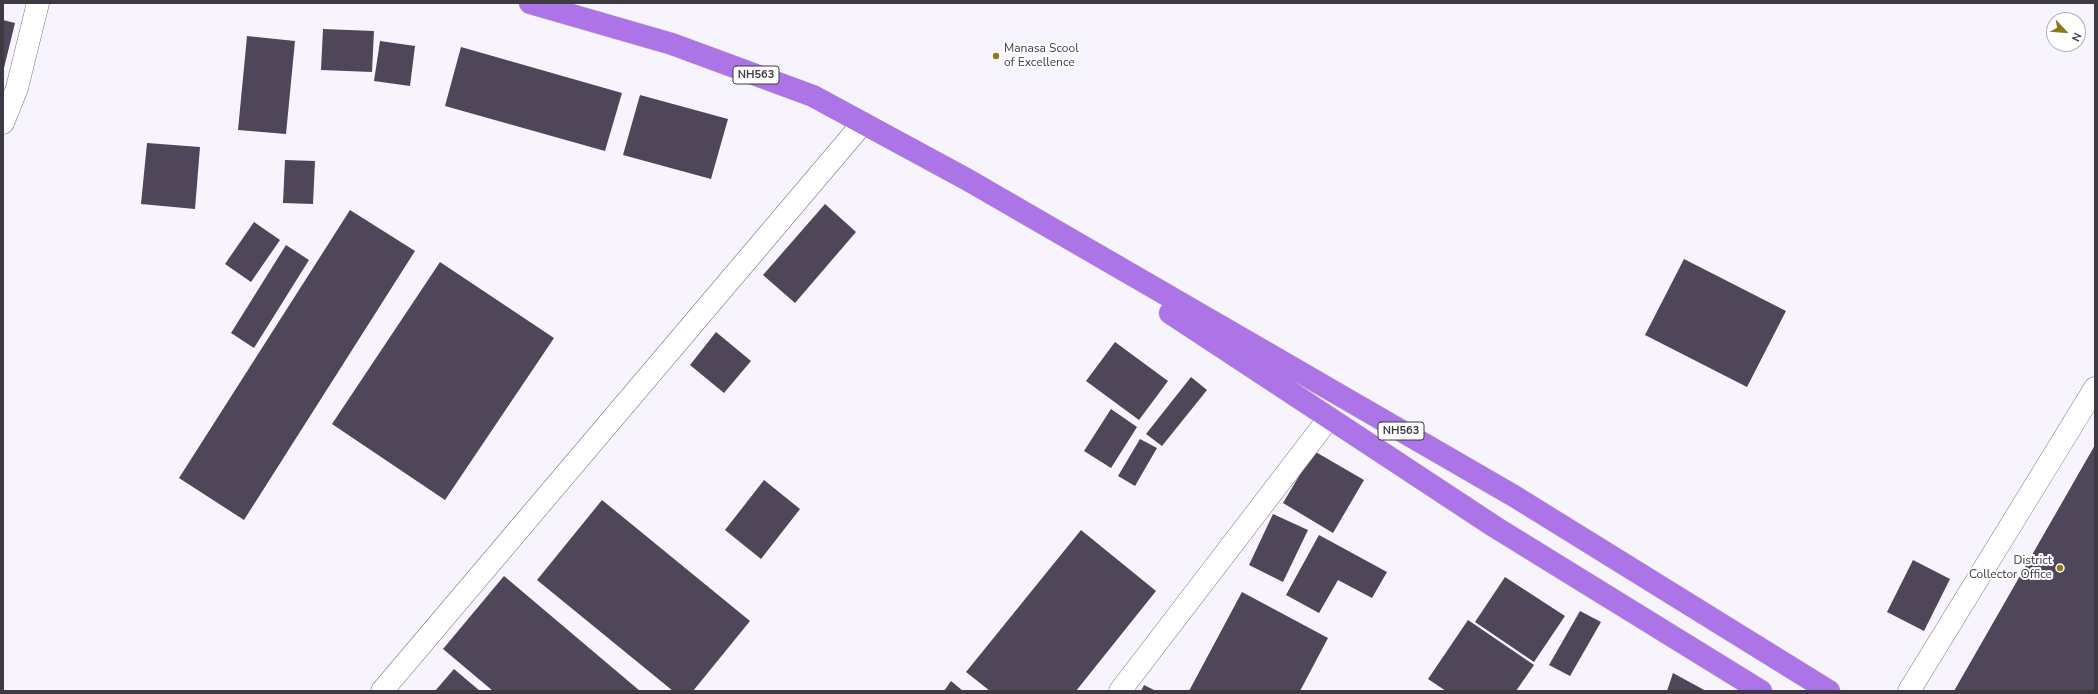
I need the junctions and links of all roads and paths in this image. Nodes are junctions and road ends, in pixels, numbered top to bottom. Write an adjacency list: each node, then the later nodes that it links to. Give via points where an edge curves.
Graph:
1 (38, 3): 3 (street, via 17,88)
2 (530, 3): 4 (highway, NH563, via 672,44 813,96)
3 (3, 123)
4 (863, 123): 5 (highway, NH563); 8 (street)
5 (968, 180): 7 (highway, NH563); 11 (highway, NH563, via 1514,496)
6 (2095, 388): 12 (street)
7 (1330, 418): 9 (street); 10 (highway, NH563, via 1495,527)
8 (382, 691)
9 (1120, 691)
10 (1761, 691)
11 (1829, 691)
12 (1910, 691)

